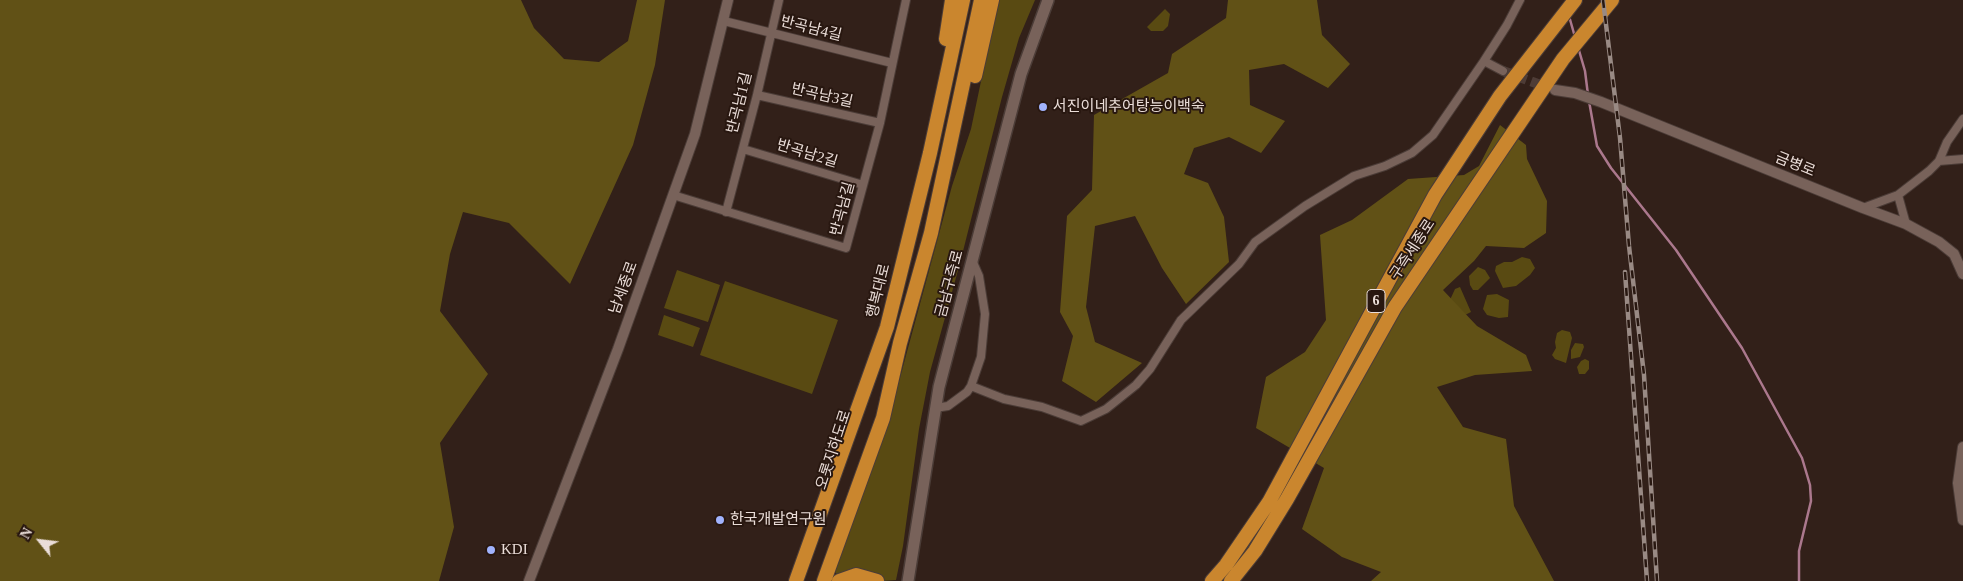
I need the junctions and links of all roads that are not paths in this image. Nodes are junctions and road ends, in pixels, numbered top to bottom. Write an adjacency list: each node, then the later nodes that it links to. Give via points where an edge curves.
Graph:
1 (728, 0): 12 (street, 남세종로)
2 (778, 0): 13 (street, 반곡남1길)
3 (906, 0): 15 (street, 반곡남길)
4 (952, 0): 22 (highway)
5 (963, 0): 22 (highway, 행복대로)
6 (981, 0): 23 (highway)
7 (992, 0): 23 (highway, via 967,110)
8 (1048, 0): 32 (main road, 금남구즉로, via 1021,74)
9 (1520, 0): 14 (street)
10 (1574, 0): 48 (highway, 구즉세종로 / 6, via 1468,142 1435,195 1269,502)
11 (1612, 0): 49 (highway, 구즉세종로 / 6, via 1563,59 1395,307 1287,499 1255,551)
12 (724, 21): 13 (street, 반곡남4길); 27 (street, 남세종로, via 695,134)
13 (771, 33): 15 (street, 반곡남4길); 18 (street, 반곡남1길)
14 (1484, 61): 16 (street); 36 (street, via 1432,135 1412,153 1354,176 1255,242 1239,264 1181,320 1136,385 1106,409 1081,420 1004,399)
15 (892, 63): 20 (street, 반곡남길)
16 (1503, 71)
17 (1555, 90): 29 (street, 금병로, via 1601,102)
18 (757, 95): 20 (street, 반곡남3길); 21 (street, 반곡남1길)
19 (1963, 120): 25 (street, via 1947,142)
20 (880, 123): 26 (street, 반곡남길)
21 (743, 150): 26 (street, 반곡남2길); 30 (street, 반곡남1길)
22 (930, 153): 34 (highway, 행복대로)
23 (949, 157): 35 (highway)
24 (1963, 159): 25 (street)
25 (1939, 161): 28 (street)
26 (863, 186): 30 (street, 반곡남길, via 846,248)
27 (673, 195): 30 (street, 반곡남길); 40 (street, 남세종로)
28 (1898, 195): 29 (street); 31 (street)
29 (1863, 208): 31 (street, 금병로)
30 (726, 212)
31 (1906, 224): 33 (street, 금병로, via 1954,254)
32 (972, 260): 36 (street, via 980,276 985,314 981,356); 37 (main road, 금남구즉로)
33 (1963, 274)
34 (887, 327): 41 (highway, 행복대로); 42 (highway, 오롯지하도로, via 855,440)
35 (900, 343): 43 (highway, 오롯지하도로); 44 (highway, via 883,418)
36 (971, 386): 37 (street, via 948,406)
37 (935, 408): 47 (main road, 금남구즉로)
38 (1963, 447): 39 (street, via 1958,483)
39 (1963, 520)
40 (530, 581)
41 (796, 581)
42 (806, 581)
43 (817, 581)
44 (824, 581)
45 (839, 581): 46 (highway, via 856,575)
46 (877, 581)
47 (908, 581)
48 (1212, 581)
49 (1231, 581)

